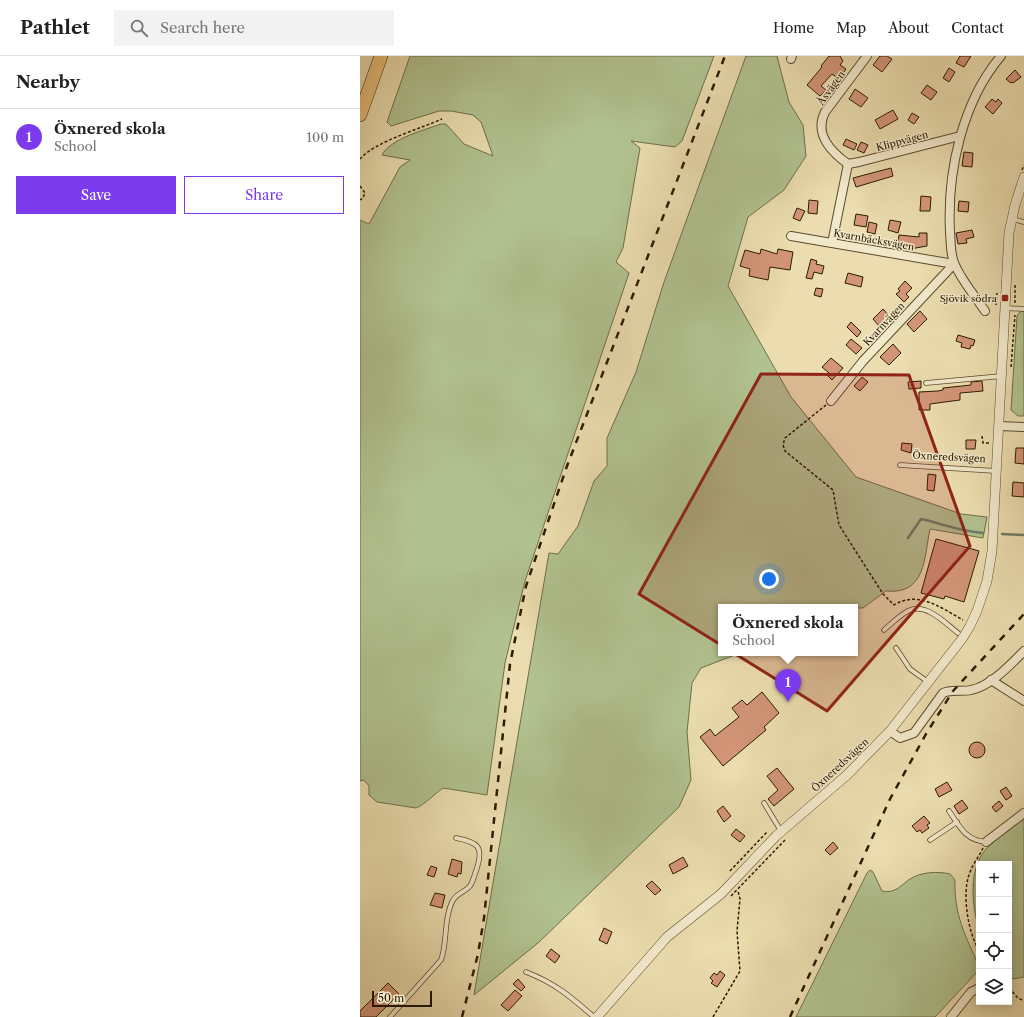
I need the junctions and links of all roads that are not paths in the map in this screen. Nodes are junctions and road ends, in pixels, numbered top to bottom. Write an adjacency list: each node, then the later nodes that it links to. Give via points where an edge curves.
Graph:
1 (374, 56): 5 (highway)
2 (381, 56): 6 (highway)
3 (867, 56): 8 (street, Åsvägen, via 825,112 821,122 821,131 826,142 838,157)
4 (1001, 56): 7 (street, via 981,86)
5 (360, 94)
6 (360, 116)
7 (960, 136): 8 (street, Klippvägen); 14 (street, via 950,209)
8 (848, 164): 13 (street)
9 (1023, 174): 10 (street, Öxneredsvägen)
10 (1012, 218): 11 (lane); 15 (street, Öxneredsvägen)
11 (1024, 222)
12 (791, 236): 13 (street, Kvarnbäcksvägen)
13 (832, 243): 14 (street, Kvarnbäcksvägen)
14 (954, 264): 17 (street); 20 (street, Kvarnvägen, via 863,362)
15 (1001, 307): 16 (lane); 18 (street, Öxneredsvägen)
16 (1024, 309)
17 (985, 311)
18 (1007, 374): 19 (lane); 21 (street, Öxneredsvägen)
19 (926, 383)
20 (832, 401)
21 (999, 426): 22 (street); 24 (street, Öxneredsvägen)
22 (1024, 427)
23 (900, 465): 24 (lane, Öxneredsvägen)
24 (997, 471): 30 (street, Öxneredsvägen, via 992,551 984,592 962,639)
25 (884, 630): 26 (lane, via 908,611 923,609)
26 (958, 633)
27 (896, 648): 30 (lane, via 910,669)
28 (1024, 651): 29 (street)
29 (991, 680): 31 (street); 32 (street, via 973,690 943,693 914,734 900,738)
30 (929, 682): 32 (street, Öxneredsvägen)
31 (1024, 701)
32 (890, 731): 37 (street, Öxneredsvägen, via 847,775)
33 (764, 803): 37 (lane)
34 (949, 811): 36 (lane)
35 (1024, 812): 40 (street)
36 (957, 822): 39 (lane); 40 (lane, via 971,838)
37 (782, 832): 44 (street, Öxneredsvägen, via 721,894 666,937)
38 (456, 838): 43 (lane, via 471,841 477,846 480,859 475,874 470,886 458,893 452,901 447,918 445,950 441,960)
39 (930, 840)
40 (986, 842)
41 (526, 972): 44 (lane, via 547,980)
42 (976, 990): 45 (street, via 971,992)
43 (390, 1017)
44 (595, 1017)
45 (951, 1017)

